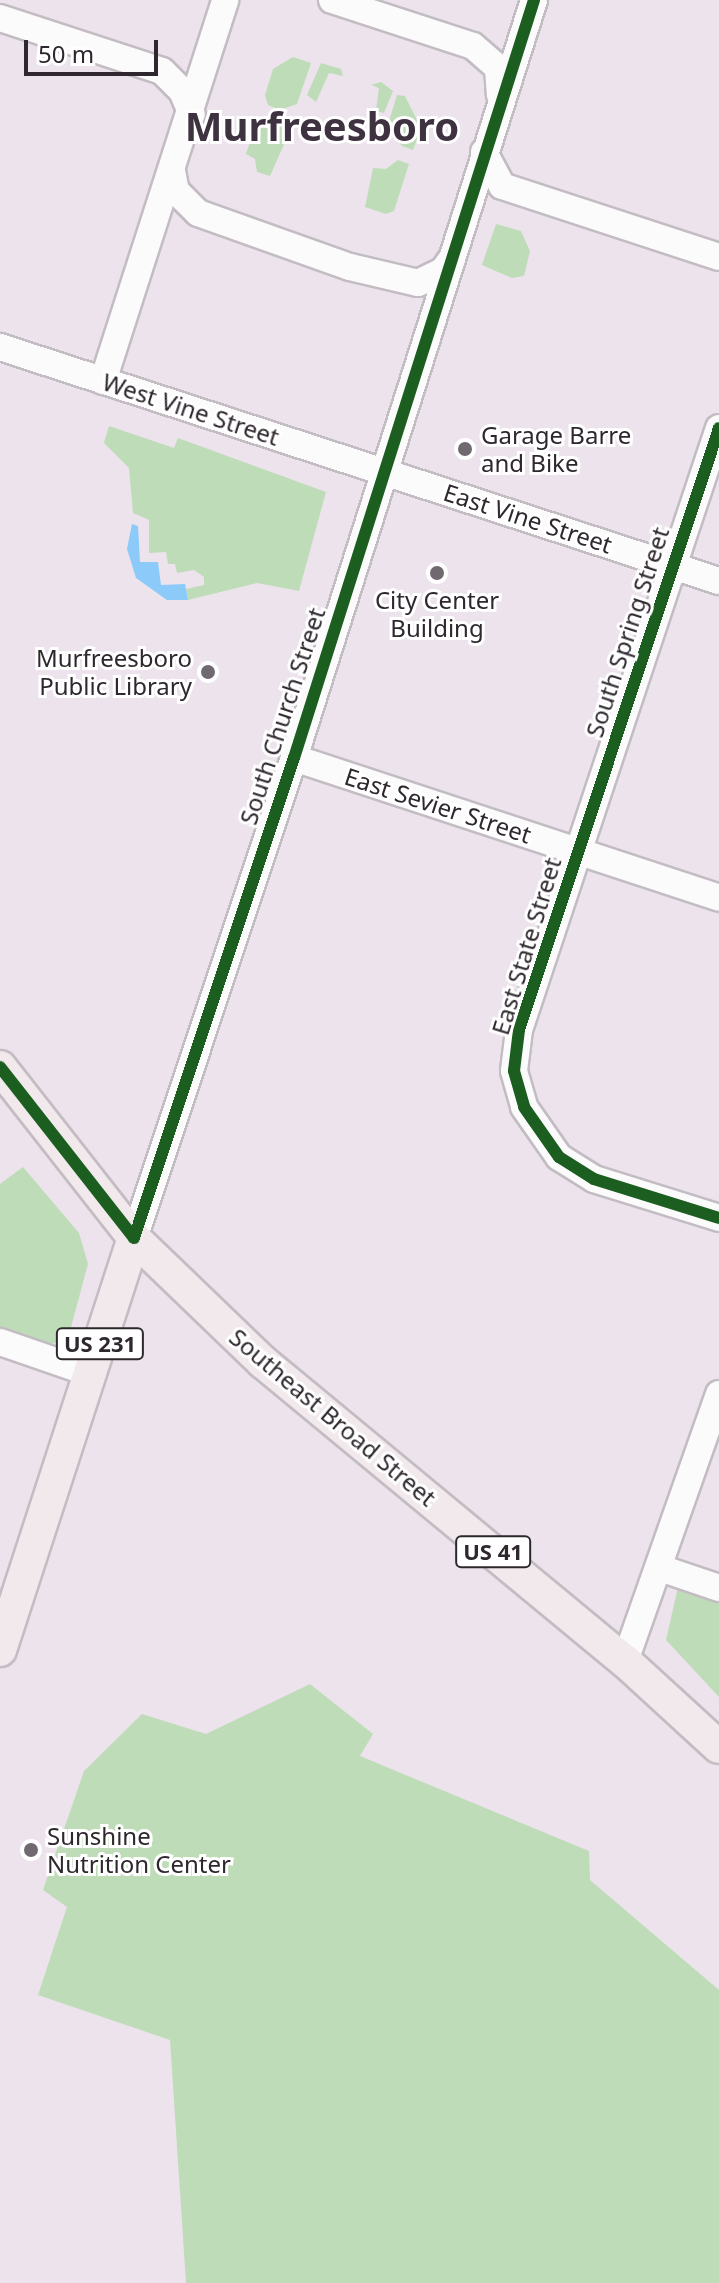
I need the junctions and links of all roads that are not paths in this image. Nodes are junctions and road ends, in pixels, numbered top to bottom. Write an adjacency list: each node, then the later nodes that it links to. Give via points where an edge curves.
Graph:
1 (225, 0): 5 (street)
2 (332, 0): 7 (street, via 473,46 498,68)
3 (534, 0): 7 (street, South Church Street)
4 (0, 18): 6 (street)
5 (211, 53): 6 (street); 8 (street)
6 (162, 71): 8 (street, via 182,91)
7 (500, 99): 9 (street, South Church Street)
8 (192, 114): 10 (street)
9 (484, 152): 11 (street); 12 (street, South Church Street)
10 (172, 171): 13 (street, via 184,203 209,219 404,283 429,280 448,266); 16 (street)
11 (502, 186): 12 (street); 14 (street)
12 (468, 206): 13 (street, South Church Street)
13 (455, 251): 18 (street, South Church Street)
14 (719, 257)
15 (0, 347): 16 (street, West Vine Street)
16 (103, 381): 18 (street, West Vine Street)
17 (719, 428): 19 (street, South Spring Street)
18 (382, 471): 19 (street, East Vine Street); 21 (street, South Church Street)
19 (672, 565): 20 (street, East Vine Street); 22 (street, South Spring Street)
20 (719, 581)
21 (294, 758): 22 (street, East Sevier Street); 26 (street, South Church Street)
22 (578, 851): 23 (street, East Sevier Street); 25 (street, East State Street, via 519,1030 514,1071 524,1107 559,1157 594,1179)
23 (719, 898)
24 (0, 1067): 26 (main road, US 41)
25 (719, 1218)
26 (134, 1238): 28 (main road, South Church Street / US 231); 33 (main road, Southeast Broad Street / US 41, via 263,1362)
27 (0, 1342): 28 (street)
28 (90, 1373): 32 (main road, South Church Street / US 231)
29 (719, 1394): 30 (street)
30 (660, 1568): 31 (street); 33 (street)
31 (719, 1588)
32 (0, 1648)
33 (625, 1661): 34 (main road, Southeast Broad Street / US 41)
34 (719, 1747)

